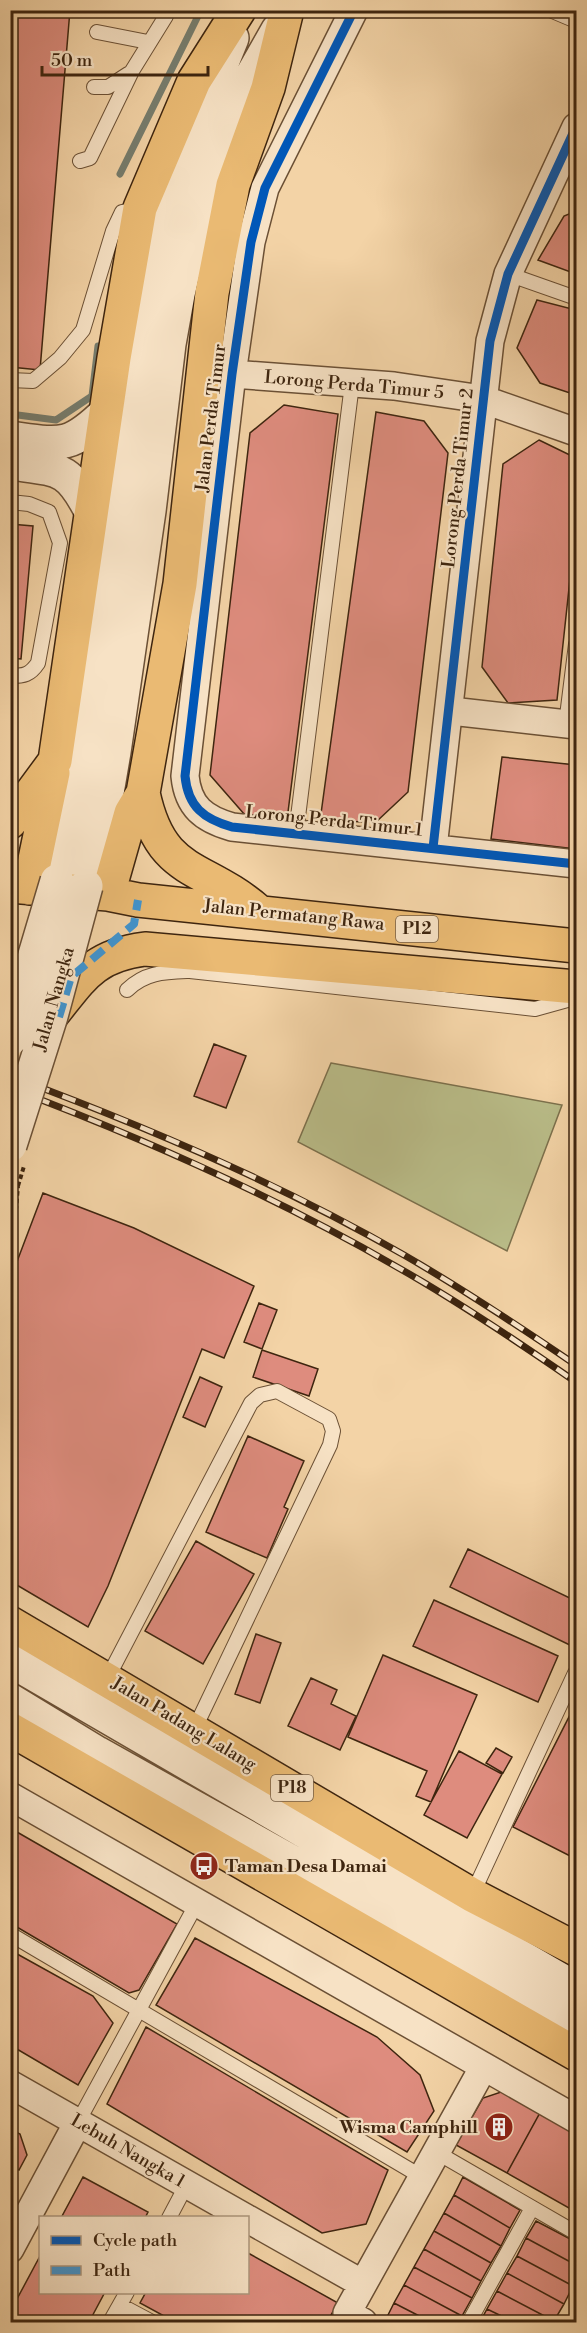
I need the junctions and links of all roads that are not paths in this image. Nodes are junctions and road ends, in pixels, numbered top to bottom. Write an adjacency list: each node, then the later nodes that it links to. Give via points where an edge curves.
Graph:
1 (166, 10): 8 (lane)
2 (241, 10): 14 (main road, via 194,81); 38 (street, via 170,202 147,295 75,814)
3 (354, 10): 17 (street, Jalan Perda Timur, via 265,188 251,242)
4 (550, 10): 6 (lane)
5 (287, 12): 32 (main road, via 268,88 233,185 214,282 180,584); 38 (street, via 244,88 187,253 169,344 102,822)
6 (576, 21)
7 (97, 32): 8 (lane)
8 (148, 42): 9 (lane)
9 (132, 70): 10 (lane, via 118,83); 13 (lane, via 90,158)
10 (94, 87)
11 (576, 127): 12 (street, Lorong Perda Timur 2)
12 (568, 159): 15 (street, Lorong Perda Timur 2)
13 (80, 161)
14 (140, 208): 18 (lane, via 122,212 117,222 83,330 60,358 33,381); 21 (main road)
15 (508, 274): 16 (lane); 20 (street, Lorong Perda Timur 2, via 490,341)
16 (576, 298)
17 (232, 374): 19 (street, Lorong Perda Timur 5); 34 (street, Jalan Perda Timur, via 185,776 190,800 197,810)
18 (10, 380)
19 (352, 384): 20 (street, Lorong Perda Timur 5, via 405,387); 35 (lane)
20 (482, 399): 22 (street, Lorong Perda Timur 5); 29 (street, Lorong Perda Timur 2)
21 (107, 412): 23 (street, via 70,442 52,444); 26 (main road)
22 (576, 432)
23 (10, 438)
24 (10, 464): 26 (street, via 56,469 69,476)
25 (10, 502): 28 (lane, via 49,512 60,543 38,663 24,676)
26 (92, 513): 31 (main road)
27 (576, 644): 30 (lane)
28 (10, 676)
29 (451, 711): 30 (street); 36 (street, Lorong Perda Timur 2)
30 (571, 724)
31 (55, 761): 33 (main road); 38 (main road)
32 (142, 793): 38 (main road, via 132,813); 39 (main road, via 151,826 172,856)
33 (10, 822)
34 (232, 827): 35 (street, Lorong Perda Timur 1)
35 (296, 833): 36 (street, Lorong Perda Timur 1)
36 (433, 848): 37 (street, Lorong Perda Timur 1)
37 (576, 864)
38 (58, 887): 39 (main road, Jalan Permatang Rawa / P12, via 138,900); 44 (street, Jalan Nangka, bridge); 45 (street, Jalan Nangka, bridge)
39 (258, 911): 40 (main road, Jalan Permatang Rawa / P12)
40 (576, 946)
41 (576, 987): 44 (main road, via 145,949 99,962)
42 (127, 990): 43 (lane, via 138,979 157,973 190,971 535,1009)
43 (576, 998)
44 (51, 1016): 46 (street, Jalan Nangka, bridge)
45 (10, 1039)
46 (10, 1146)
47 (10, 1623): 50 (main road, Jalan Padang Lalang / P18)
48 (10, 1660): 59 (street)
49 (575, 1673): 55 (lane)
50 (106, 1679): 53 (main road, Jalan Padang Lalang / P18); 53 (lane, via 251,1403 260,1395 276,1391 329,1419 333,1431 330,1445)
51 (10, 1700): 61 (street, via 97,1753)
52 (10, 1729): 62 (main road)
53 (194, 1730): 55 (main road, Jalan Padang Lalang / P18)
54 (10, 1796): 56 (street)
55 (472, 1895): 58 (main road, Jalan Padang Lalang / P18)
56 (197, 1903): 60 (lane); 63 (street)
57 (10, 1934): 60 (lane)
58 (576, 1949)
59 (576, 1989)
60 (139, 2010): 66 (lane); 68 (lane)
61 (576, 2021)
62 (576, 2054)
63 (483, 2068): 65 (street); 67 (street)
64 (10, 2084): 66 (street, Lebuh Nangka 1)
65 (576, 2119)
66 (78, 2122): 69 (street, Lebuh Nangka 1); 75 (street)
67 (436, 2152): 68 (street); 70 (lane)
68 (422, 2177): 76 (street)
69 (187, 2184): 71 (lane); 72 (street, Lebuh Nangka 1)
70 (532, 2208): 74 (lane); 81 (lane)
71 (169, 2216)
72 (243, 2216)
73 (249, 2219): 76 (street, Lebuh Nangka 1)
74 (576, 2233)
75 (12, 2245)
76 (363, 2284): 78 (street)
77 (123, 2299): 79 (lane); 80 (lane)
78 (350, 2319)
79 (110, 2322)
80 (152, 2322)
81 (469, 2322)

